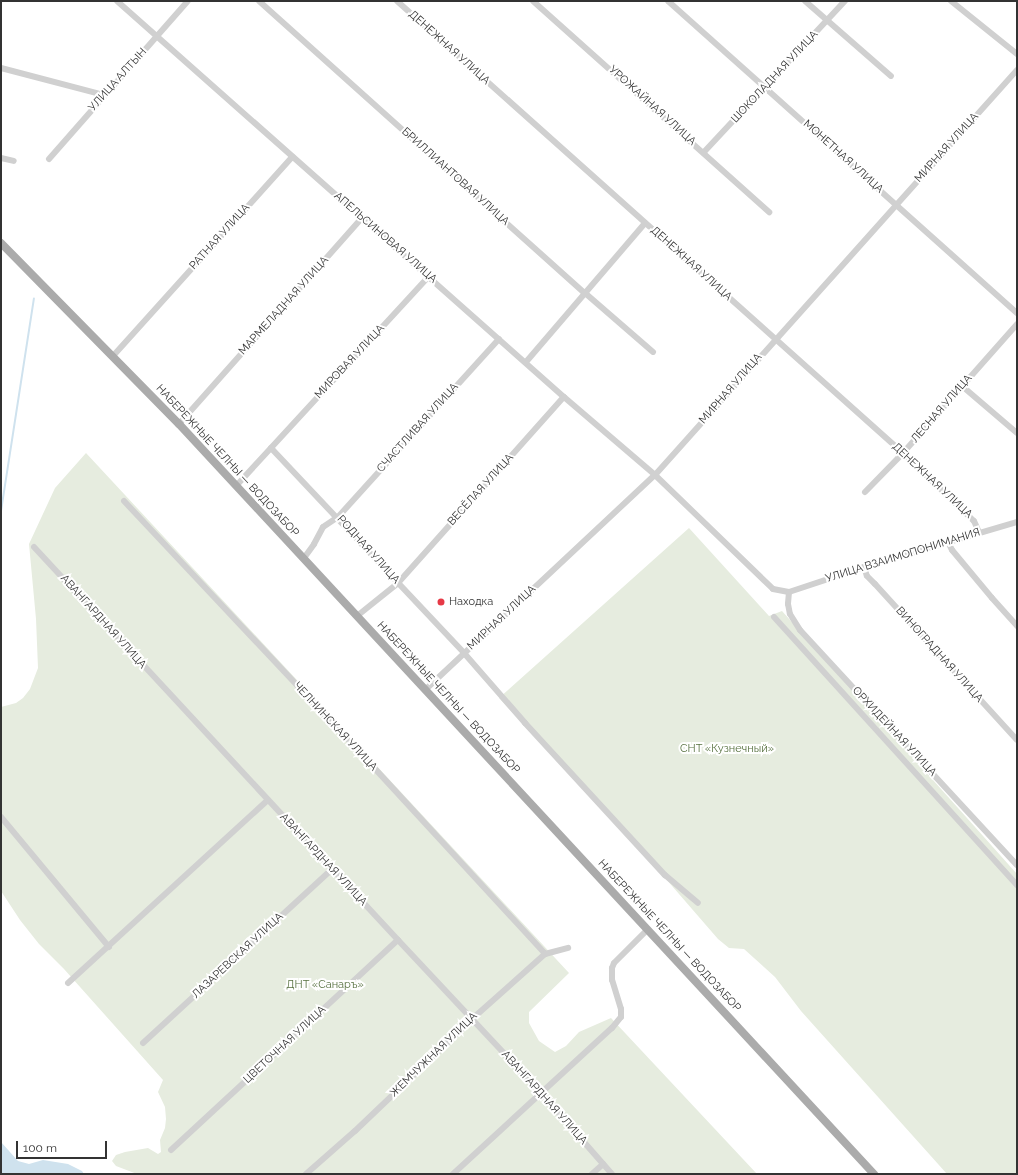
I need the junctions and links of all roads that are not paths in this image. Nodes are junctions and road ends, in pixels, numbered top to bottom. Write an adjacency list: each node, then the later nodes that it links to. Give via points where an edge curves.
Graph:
1 (117, 1): 11 (street, АПЕЛЬСИНОВАЯ УЛИЦА)
2 (188, 1): 11 (street, УЛИЦА АЛТЫН)
3 (260, 1): 29 (street, БРИЛЛИАНТОВАЯ УЛИЦА)
4 (397, 1): 26 (street, ДЕНЕЖНАЯ УЛИЦА)
5 (533, 1): 18 (street, УРОЖАЙНАЯ УЛИЦА)
6 (668, 1): 16 (street, МОНЕТНАЯ УЛИЦА)
7 (805, 1): 10 (street)
8 (845, 1): 10 (street, ШОКОЛАДНАЯ УЛИЦА)
9 (951, 1): 12 (street)
10 (827, 20): 15 (street); 16 (street, ШОКОЛАДНАЯ УЛИЦА)
11 (157, 37): 17 (street, УЛИЦА АЛТЫН); 19 (street, АПЕЛЬСИНОВАЯ УЛИЦА)
12 (1017, 54)
13 (1, 68): 17 (street)
14 (1017, 70): 23 (street, МИРНАЯ УЛИЦА)
15 (891, 76)
16 (766, 87): 18 (street, ШОКОЛАДНАЯ УЛИЦА); 23 (street, МОНЕТНАЯ УЛИЦА)
17 (104, 95): 21 (street, УЛИЦА АЛТЫН)
18 (704, 152): 24 (street, УРОЖАЙНАЯ УЛИЦА)
19 (292, 157): 25 (street, АПЕЛЬСИНОВАЯ УЛИЦА); 35 (street, РАТНАЯ УЛИЦА)
20 (1, 158): 22 (street)
21 (49, 159)
22 (14, 161)
23 (896, 205): 30 (street, МОНЕТНАЯ УЛИЦА); 32 (street, МИРНАЯ УЛИЦА)
24 (769, 212)
25 (362, 218): 28 (street, АПЕЛЬСИНОВАЯ УЛИЦА); 39 (street, МАРМЕЛАДНАЯ УЛИЦА)
26 (645, 224): 29 (street); 32 (street, ДЕНЕЖНАЯ УЛИЦА)
27 (1, 243): 35 (main road, НАБЕРЕЖНЫЕ ЧЕЛНЫ — ВОДОЗАБОР)
28 (429, 276): 33 (street, АПЕЛЬСИНОВАЯ УЛИЦА); 41 (street, МИРОВАЯ УЛИЦА)
29 (584, 293): 34 (street, БРИЛЛИАНТОВАЯ УЛИЦА); 36 (street)
30 (1017, 313)
31 (1017, 324): 37 (street, ЛЕСНАЯ УЛИЦА)
32 (775, 339): 42 (street, ДЕНЕЖНАЯ УЛИЦА); 43 (street, МИРНАЯ УЛИЦА)
33 (499, 340): 36 (street, АПЕЛЬСИНОВАЯ УЛИЦА); 47 (street, СЧАСТЛИВАЯ УЛИЦА)
34 (653, 352)
35 (113, 356): 39 (main road, НАБЕРЕЖНЫЕ ЧЕЛНЫ — ВОДОЗАБОР)
36 (526, 362): 38 (street, АПЕЛЬСИНОВАЯ УЛИЦА)
37 (962, 386): 40 (street); 42 (street, ЛЕСНАЯ УЛИЦА)
38 (564, 397): 43 (street, АПЕЛЬСИНОВАЯ УЛИЦА); 54 (street, ВЕСЁЛАЯ УЛИЦА)
39 (179, 424): 44 (main road, НАБЕРЕЖНЫЕ ЧЕЛНЫ — ВОДОЗАБОР)
40 (1017, 433)
41 (271, 448): 44 (street, МИРОВАЯ УЛИЦА); 47 (street, РОДНАЯ УЛИЦА)
42 (903, 453): 45 (street, ЛЕСНАЯ УЛИЦА); 49 (street, ДЕНЕЖНАЯ УЛИЦА, via 974,521)
43 (655, 475): 55 (street, АПЕЛЬСИНОВАЯ УЛИЦА, via 773,589); 59 (street, МИРНАЯ УЛИЦА)
44 (236, 486): 52 (main road, НАБЕРЕЖНЫЕ ЧЕЛНЫ — ВОДОЗАБОР)
45 (864, 492)
46 (124, 501): 72 (street, ЧЕЛНИНСКАЯ УЛИЦА)
47 (338, 517): 52 (street, СЧАСТЛИВАЯ УЛИЦА, via 323,526); 54 (street, РОДНАЯ УЛИЦА)
48 (1017, 522): 49 (street, УЛИЦА ВЗАИМОПОНИМАНИЯ)
49 (980, 532): 50 (street, УЛИЦА ВЗАИМОПОНИМАНИЯ)
50 (948, 542): 53 (street, УЛИЦА ВЗАИМОПОНИМАНИЯ); 58 (street)
51 (34, 547): 62 (street, АВАНГАРДНАЯ УЛИЦА)
52 (304, 558): 56 (main road, НАБЕРЕЖНЫЕ ЧЕЛНЫ — ВОДОЗАБОР)
53 (864, 567): 55 (street, УЛИЦА ВЗАИМОПОНИМАНИЯ); 61 (street, ВИНОГРАДНАЯ УЛИЦА, via 867,576)
54 (398, 583): 56 (street, ВЕСЁЛАЯ УЛИЦА); 59 (street, РОДНАЯ УЛИЦА)
55 (789, 592): 64 (street, ОРХИДЕЙНАЯ УЛИЦА, via 790,614 800,630)
56 (357, 616): 60 (main road, НАБЕРЕЖНЫЕ ЧЕЛНЫ — ВОДОЗАБОР)
57 (774, 617): 66 (street)
58 (1017, 626)
59 (464, 653): 60 (street, МИРНАЯ УЛИЦА); 67 (street, РОДНАЯ УЛИЦА, via 665,875)
60 (425, 690): 68 (main road, НАБЕРЕЖНЫЕ ЧЕЛНЫ — ВОДОЗАБОР)
61 (1017, 740)
62 (268, 800): 65 (street, АВАНГАРДНАЯ УЛИЦА); 70 (street)
63 (1, 817): 70 (street)
64 (1017, 865)
65 (332, 869): 69 (street, АВАНГАРДНАЯ УЛИЦА); 75 (street, ЛАЗАРЕВСКАЯ УЛИЦА)
66 (1017, 885)
67 (698, 903)
68 (648, 929): 76 (street, via 612,968 612,980 621,1017); 83 (main road, НАБЕРЕЖНЫЕ ЧЕЛНЫ — ВОДОЗАБОР)
69 (398, 940): 74 (street, АВАНГАРДНАЯ УЛИЦА); 77 (street, ЦВЕТОЧНАЯ УЛИЦА)
70 (109, 947): 73 (street)
71 (568, 948): 72 (street, ЖЕМЧУЖНАЯ УЛИЦА)
72 (545, 954): 74 (street, ЖЕМЧУЖНАЯ УЛИЦА)
73 (68, 983)
74 (472, 1019): 76 (street, АВАНГАРДНАЯ УЛИЦА); 79 (street, ЖЕМЧУЖНАЯ УЛИЦА, via 355,1131)
75 (143, 1043)
76 (541, 1093): 78 (street, АВАНГАРДНАЯ УЛИЦА); 80 (street)
77 (171, 1150)
78 (603, 1164): 81 (street); 82 (street, АВАНГАРДНАЯ УЛИЦА)
79 (306, 1174)
80 (453, 1174)
81 (592, 1174)
82 (612, 1174)
83 (874, 1174)

